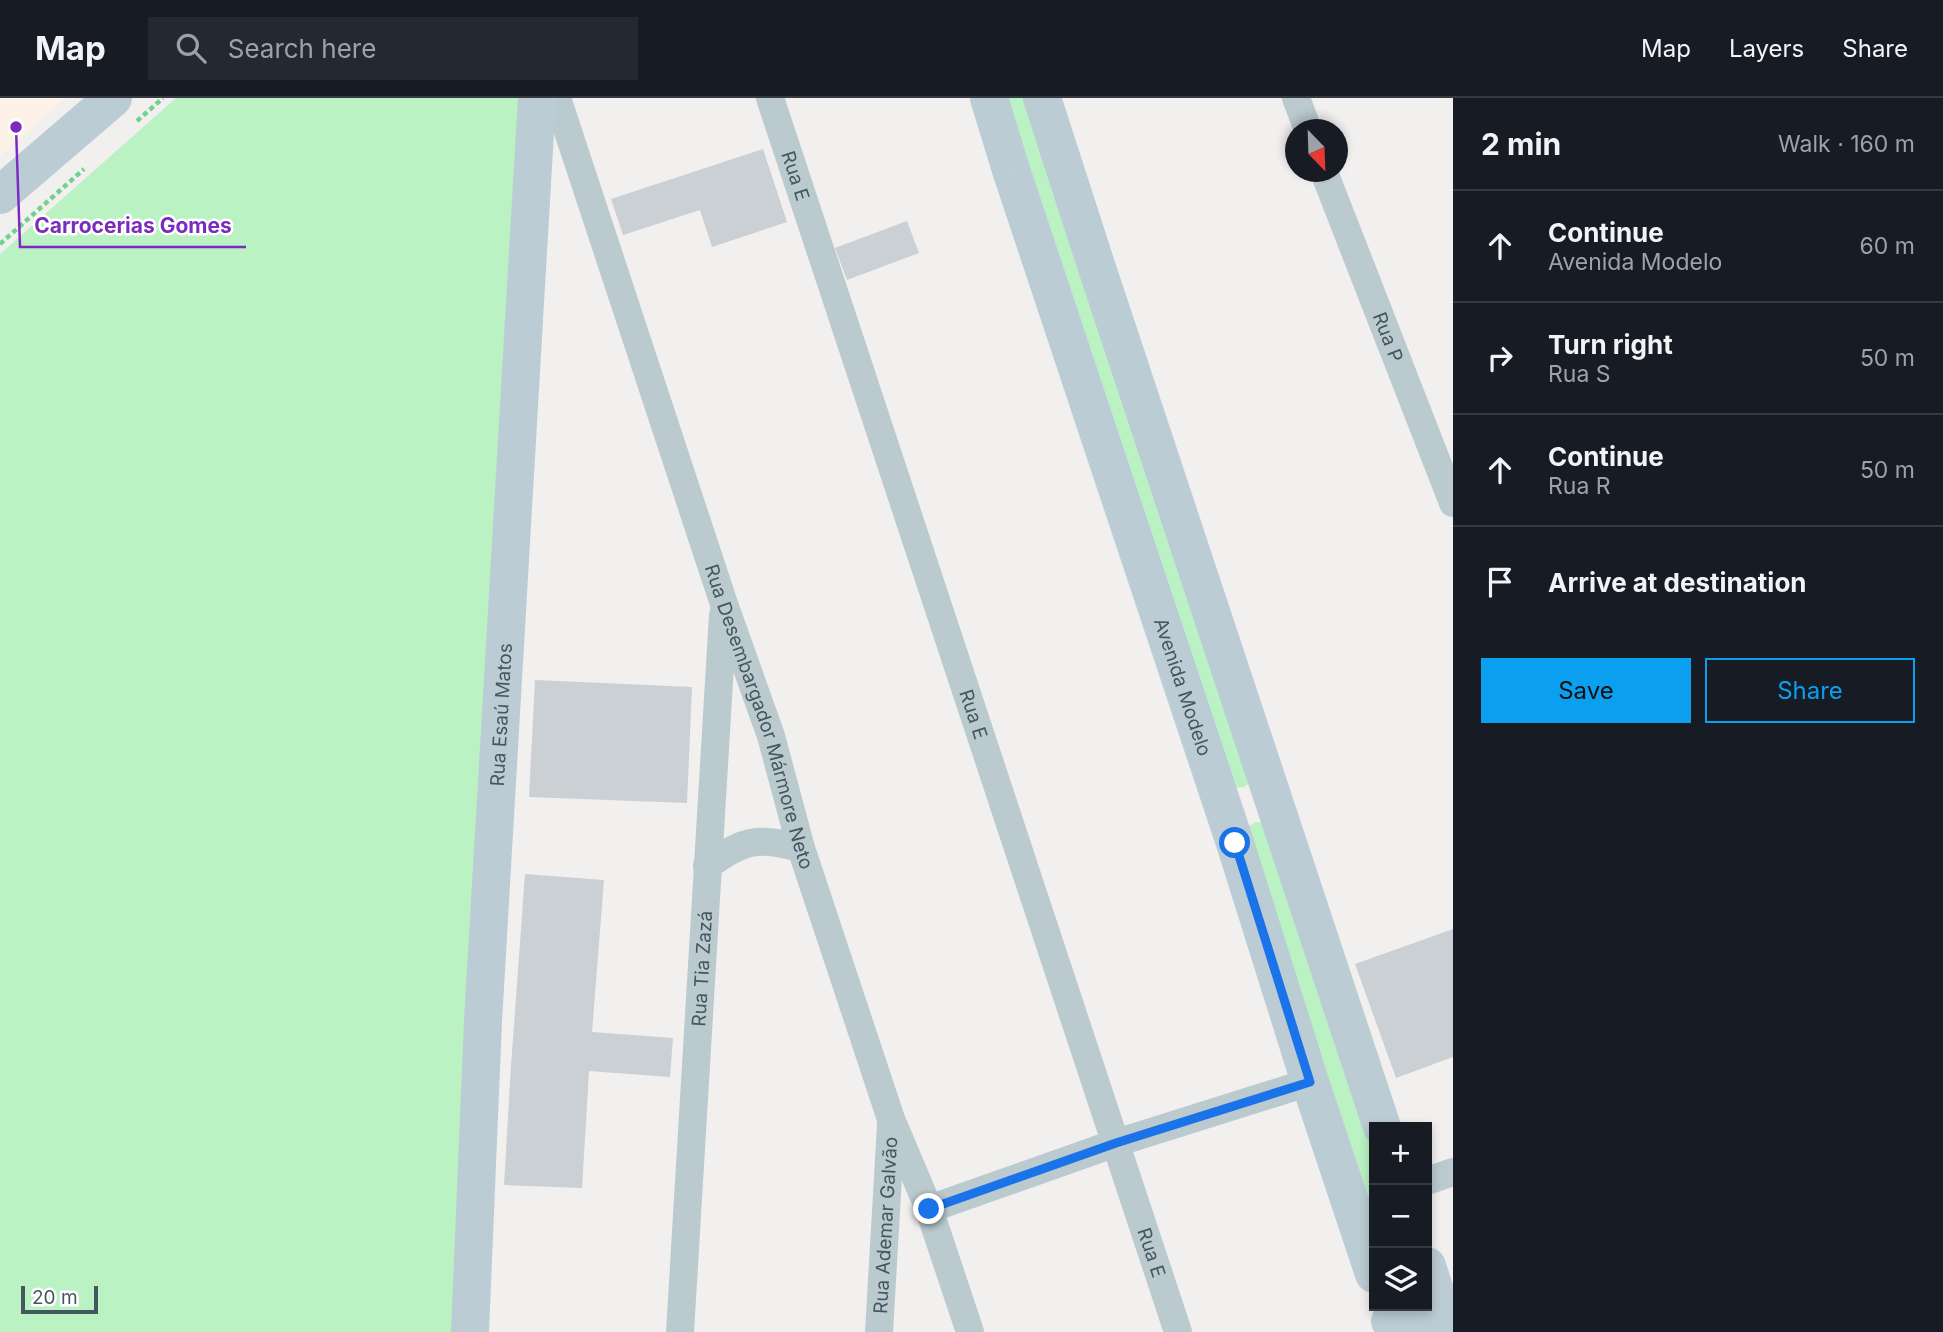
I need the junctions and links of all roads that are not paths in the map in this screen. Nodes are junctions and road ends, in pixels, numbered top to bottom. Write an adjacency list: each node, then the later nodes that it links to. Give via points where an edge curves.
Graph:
1 (113, 98): 10 (main road)
2 (537, 98): 30 (main road, Rua Esaú Matos, via 482,1021)
3 (557, 98): 12 (street, Rua Desembargador Mármore Neto)
4 (770, 98): 22 (street, Rua E)
5 (989, 98): 14 (main road, Avenida Modelo)
6 (1042, 98): 13 (main road)
7 (1296, 98): 8 (street)
8 (1304, 119)
9 (1328, 182): 11 (street, Rua P)
10 (0, 195)
11 (1453, 503)
12 (723, 604): 17 (street, Rua Desembargador Mármore Neto, via 771,736); 18 (street, Rua Tia Zazá)
13 (1265, 770): 14 (main road, via 1261,786 1244,798 1231,798); 15 (main road)
14 (1216, 786): 16 (main road, Avenida Modelo)
15 (1279, 814): 16 (main road, via 1265,807 1249,810 1237,821); 21 (main road)
16 (1233, 835): 19 (main road, Avenida Modelo)
17 (801, 848): 18 (street, via 771,841 747,842); 20 (street, Rua Desembargador Mármore Neto)
18 (707, 866): 31 (street, Rua Tia Zazá)
19 (1310, 1082): 22 (street); 26 (main road, Avenida Modelo)
20 (891, 1119): 25 (street, Rua Desembargador Mármore Neto); 32 (street, Rua Ademar Galvão)
21 (1380, 1122)
22 (1116, 1143): 25 (street); 34 (street, Rua E)
23 (1453, 1172): 24 (street)
24 (1432, 1179)
25 (929, 1209): 33 (street, Rua Desembargador Mármore Neto)
26 (1369, 1259)
27 (1432, 1282): 28 (main road)
28 (1444, 1319): 29 (main road, via 1418,1326)
29 (1389, 1320)
30 (470, 1332)
31 (680, 1332)
32 (879, 1332)
33 (970, 1332)
34 (1178, 1332)

